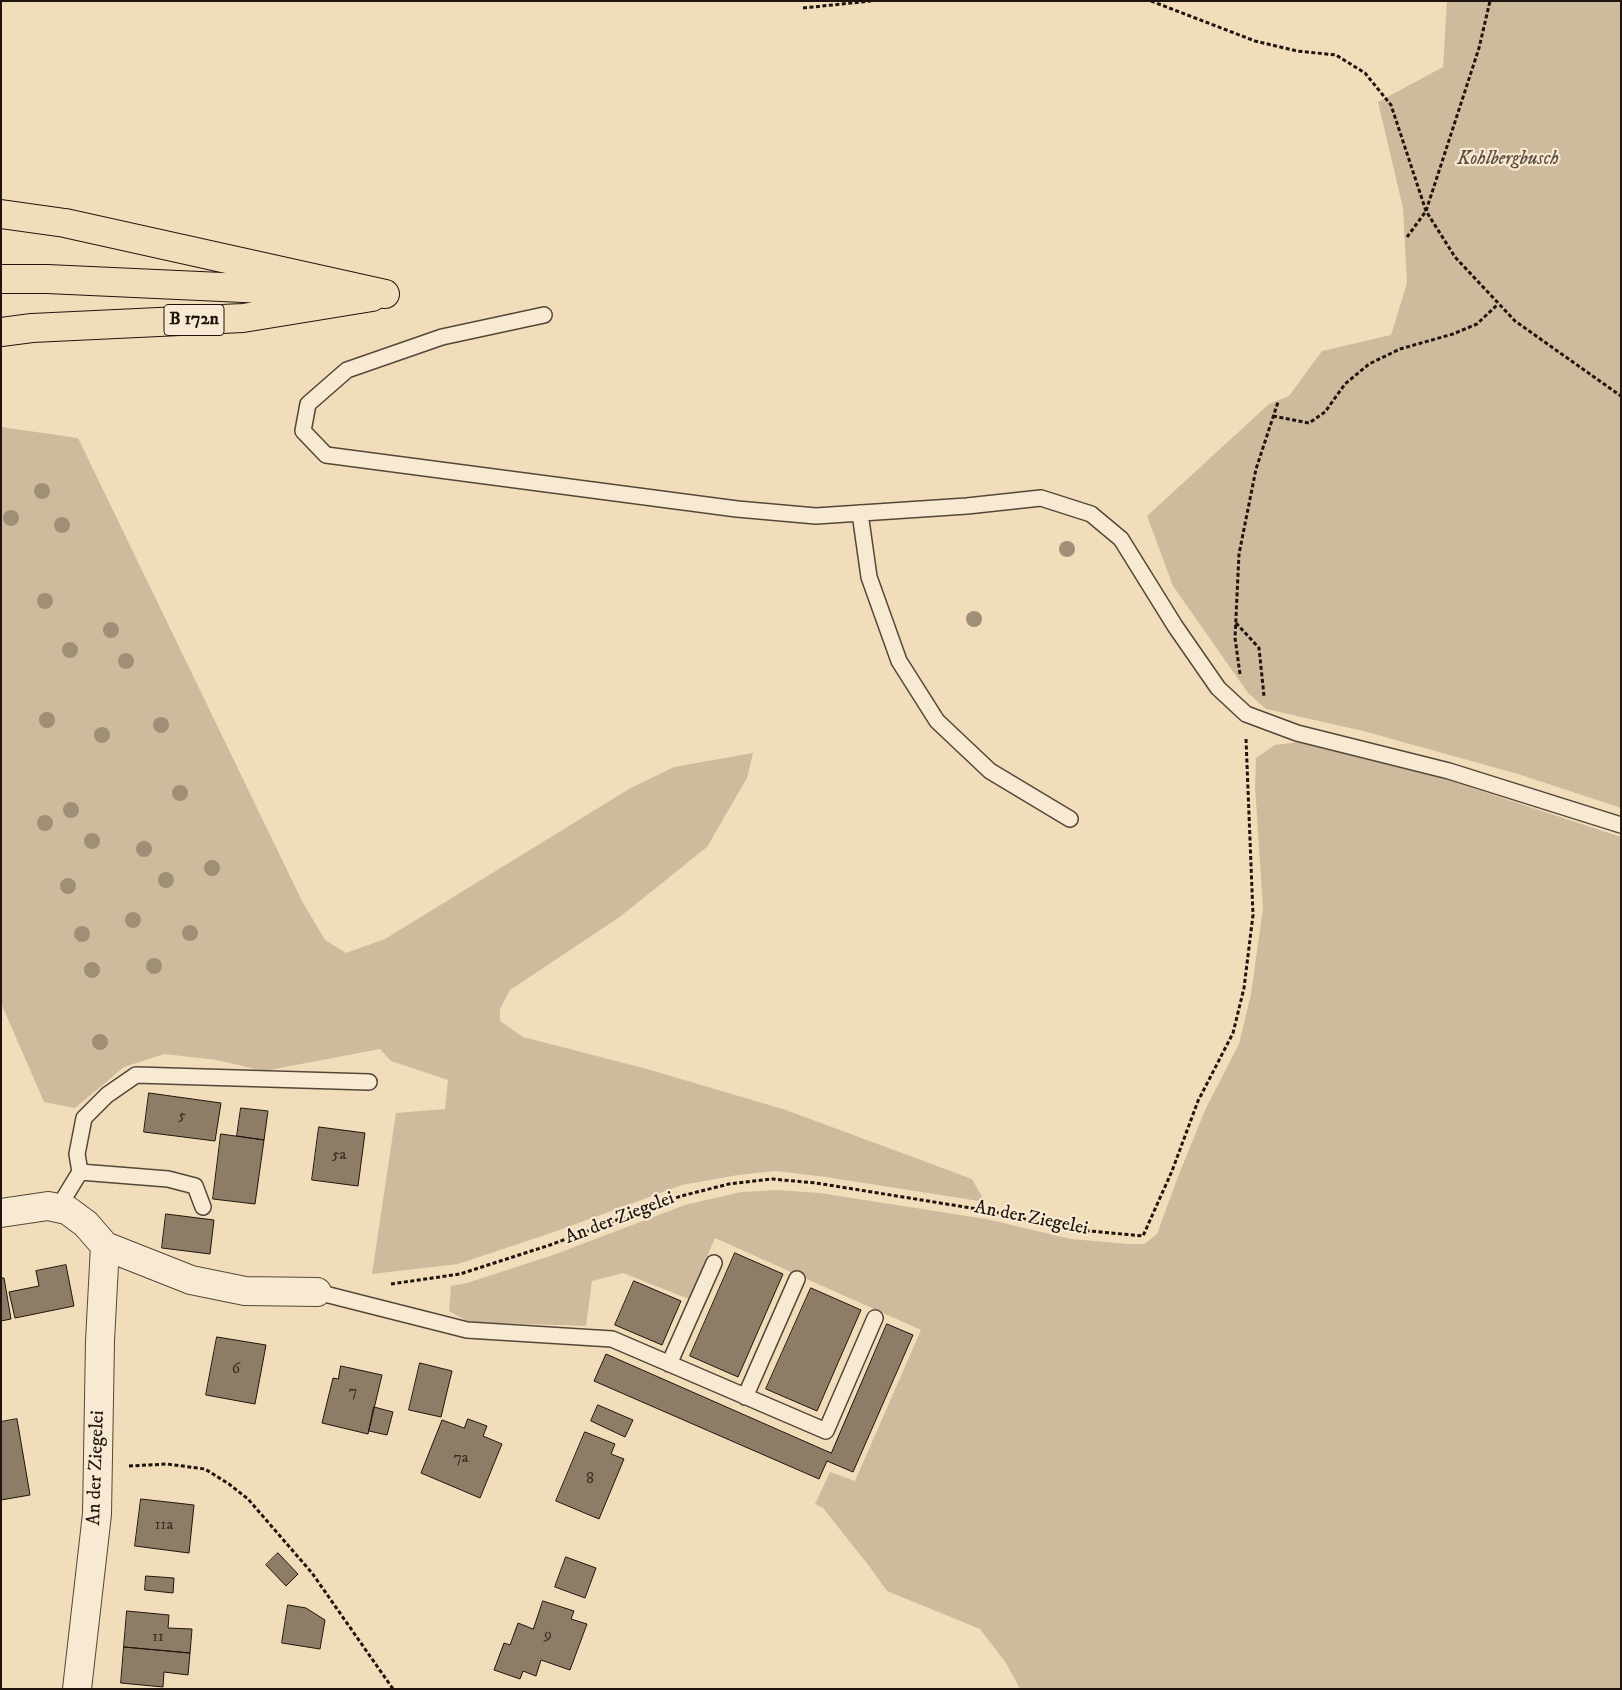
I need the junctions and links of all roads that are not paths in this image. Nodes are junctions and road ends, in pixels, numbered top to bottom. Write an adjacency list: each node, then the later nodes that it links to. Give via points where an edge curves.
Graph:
1 (1, 214): 3 (highway, via 65,223)
2 (1, 279): 3 (highway, B 172n)
3 (385, 294): 5 (highway, B 172n, via 243,318)
4 (544, 315): 6 (lane, via 442,337 347,370 308,404 303,431 326,455 737,509 816,516)
5 (1, 332)
6 (860, 513): 7 (lane, via 869,578 889,633 900,661 937,721 990,771); 8 (lane, via 1041,498 1092,514 1121,539 1218,688 1246,714 1297,733 1449,771)
7 (1070, 819)
8 (1621, 825)
9 (369, 1082): 10 (lane, via 136,1075 107,1095 84,1118 77,1154)
10 (80, 1172): 11 (lane, via 168,1179 195,1186); 12 (lane)
11 (203, 1207)
12 (58, 1208): 13 (street, via 48,1206); 14 (street, via 67,1210 86,1224)
13 (1, 1213)
14 (105, 1246): 17 (street, via 191,1280 245,1291); 21 (street, An der Ziegelei, via 98,1514)
15 (714, 1263): 19 (lane)
16 (797, 1279): 20 (lane)
17 (318, 1292): 19 (lane, via 468,1330 612,1339)
18 (875, 1318): 20 (lane, via 826,1431)
19 (669, 1364): 20 (lane)
20 (745, 1397)
21 (77, 1689)

